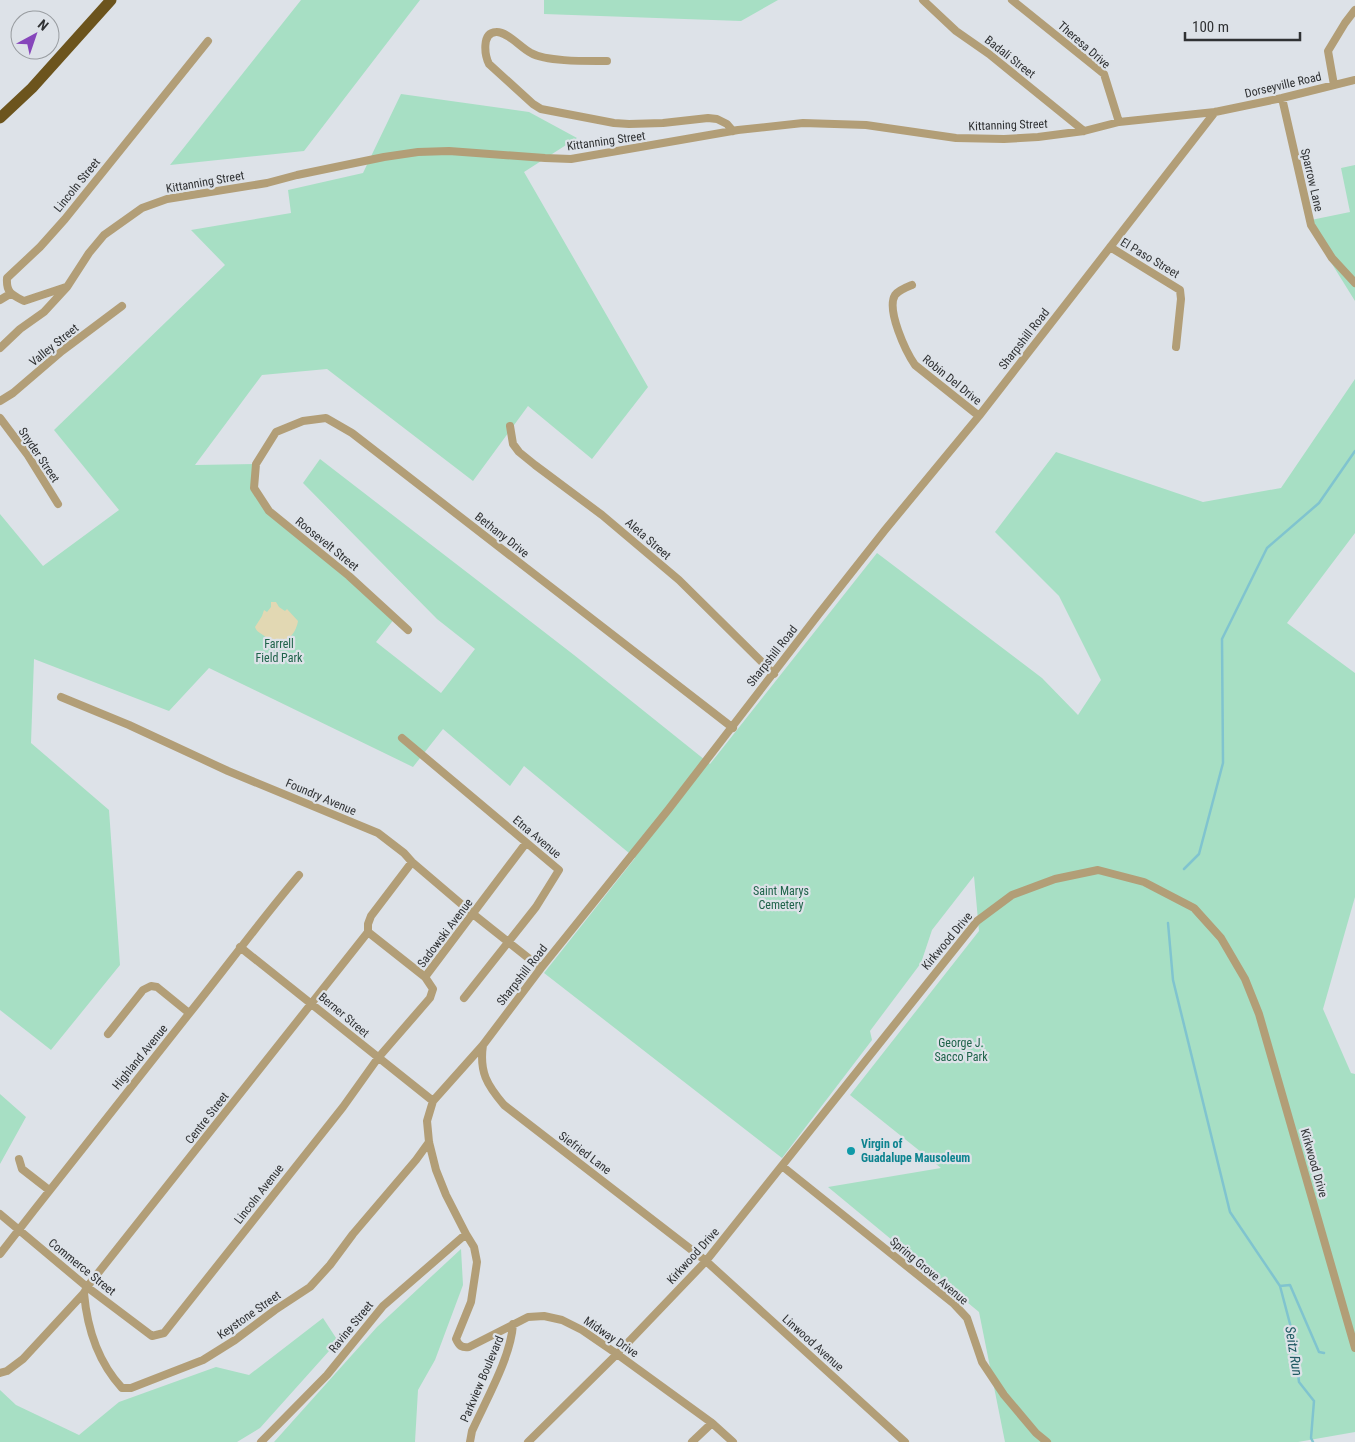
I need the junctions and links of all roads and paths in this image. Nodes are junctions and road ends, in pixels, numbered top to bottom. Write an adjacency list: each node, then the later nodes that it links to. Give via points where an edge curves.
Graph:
1 (111, 0): 11 (highway, via 32,88)
2 (1012, 0): 12 (street, Theresa Drive, via 1104,74)
3 (925, 1): 14 (street, Badali Street, via 956,31)
4 (1355, 10): 8 (street, via 1328,51)
5 (208, 41): 19 (street, Lincoln Street, via 65,219 7,278)
6 (607, 61): 13 (street, via 531,54 502,33 495,32 487,38 485,47 489,64 541,109 622,123 663,124 718,119)
7 (1355, 80): 8 (street, Dorseyville Road)
8 (1334, 85): 9 (street, Dorseyville Road)
9 (1282, 98): 10 (street, Dorseyville Road); 16 (street, Sparrow Lane, via 1311,225 1332,258)
10 (1216, 112): 12 (street, Kittanning Street); 15 (street, Sharpshill Road)
11 (0, 118)
12 (1119, 122): 14 (street, Kittanning Street)
13 (733, 131): 14 (street, Kittanning Street, via 803,123 866,125 956,138 1012,139); 18 (street, Kittanning Street, via 571,159 418,152 267,183 167,199 142,208 104,235)
14 (1084, 131)
15 (1110, 247): 22 (street, El Paso Street, via 1180,290); 25 (street, Sharpshill Road)
16 (1355, 282)
17 (912, 285): 25 (street, Robin Del Drive, via 897,292 892,307 908,356)
18 (67, 287): 19 (street, via 24,301); 23 (street, Kittanning Street, via 44,312)
19 (10, 294): 20 (street)
20 (0, 300)
21 (122, 306): 24 (street, Valley Street)
22 (1176, 347)
23 (0, 348)
24 (0, 401)
25 (979, 416): 31 (street, Sharpshill Road, via 885,530)
26 (0, 418): 29 (street, Snyder Street)
27 (510, 426): 31 (street, Aleta Street, via 513,444 519,452 602,515 679,580)
28 (256, 464): 30 (street, Roosevelt Street, via 254,488 269,512 349,576); 33 (street, Bethany Drive, via 276,432 303,421 326,418 352,433)
29 (58, 504)
30 (408, 630)
31 (774, 674): 33 (street, Sharpshill Road)
32 (61, 697): 36 (street, Foundry Avenue, via 378,833)
33 (732, 728): 42 (street, Sharpshill Road)
34 (402, 738): 35 (street, Etna Avenue)
35 (526, 844): 38 (street, Sadowski Avenue); 40 (street, Etna Avenue, via 558,870 536,907)
36 (412, 862): 38 (street, Foundry Avenue); 39 (street, Centre Street, via 371,916)
37 (299, 876): 41 (street, Highland Avenue)
38 (474, 914): 40 (street, Foundry Avenue); 43 (street, Sadowski Avenue)
39 (368, 932): 43 (street); 45 (street, Centre Street)
40 (508, 942): 42 (street, Foundry Avenue); 44 (street, Etna Avenue)
41 (240, 947): 45 (street, Berner Street); 46 (street, Highland Avenue)
42 (541, 968): 48 (street, Sharpshill Road)
43 (425, 977): 49 (street, Sadowski Avenue, via 433,988 430,998)
44 (464, 998)
45 (312, 1003): 49 (street, Berner Street); 60 (street, Centre Street)
46 (190, 1013): 47 (street, via 157,987 151,986 143,990); 54 (street, Highland Avenue)
47 (108, 1034)
48 (483, 1045): 50 (street, Sharpshill Road); 59 (street, Siefried Lane, via 483,1072 491,1090 504,1105)
49 (378, 1058): 50 (street, Berner Street); 62 (street, Lincoln Avenue, via 337,1115 164,1333)
50 (433, 1102): 51 (street, Sharpshill Road, via 427,1121)
51 (429, 1142): 57 (street, Sharpshill Road, via 446,1195); 60 (street, Keystone Street, via 310,1287 203,1360 131,1388 122,1388 92,1338)
52 (19, 1159): 54 (street, via 22,1169)
53 (782, 1166): 59 (street, Kirkwood Drive); 63 (street, Kirkwood Drive, via 976,921 1012,896 1055,879 1098,870 1144,882 1194,908 1221,938 1245,979 1259,1014); 73 (street, Spring Grove Avenue, via 954,1304 967,1318 982,1362 1004,1395)
54 (49, 1190): 56 (street, Highland Avenue)
55 (0, 1214): 56 (street, Commerce Street)
56 (19, 1230): 58 (street, Highland Avenue); 60 (street, Commerce Street)
57 (466, 1234): 61 (street, Midway Drive, via 474,1247 477,1262 471,1302 456,1339 459,1345 470,1348); 67 (street, Ravine Street, via 383,1306 327,1375)
58 (0, 1254)
59 (706, 1260): 64 (street, Kirkwood Drive); 72 (street, Linwood Avenue)
60 (86, 1290): 62 (street, Commerce Street); 65 (street, Centre Street, via 23,1359)
61 (513, 1324): 64 (street, Midway Drive, via 528,1317 562,1320); 68 (street, Parkview Boulevard, via 505,1358)
62 (152, 1336)
63 (1355, 1348)
64 (617, 1354): 66 (street, Midway Drive); 69 (street, Kirkwood Drive)
65 (0, 1373)
66 (712, 1423): 70 (street); 71 (street, Midway Drive)
67 (261, 1442)
68 (470, 1442)
69 (528, 1442)
70 (692, 1442)
71 (733, 1442)
72 (905, 1442)
73 (1047, 1442)

